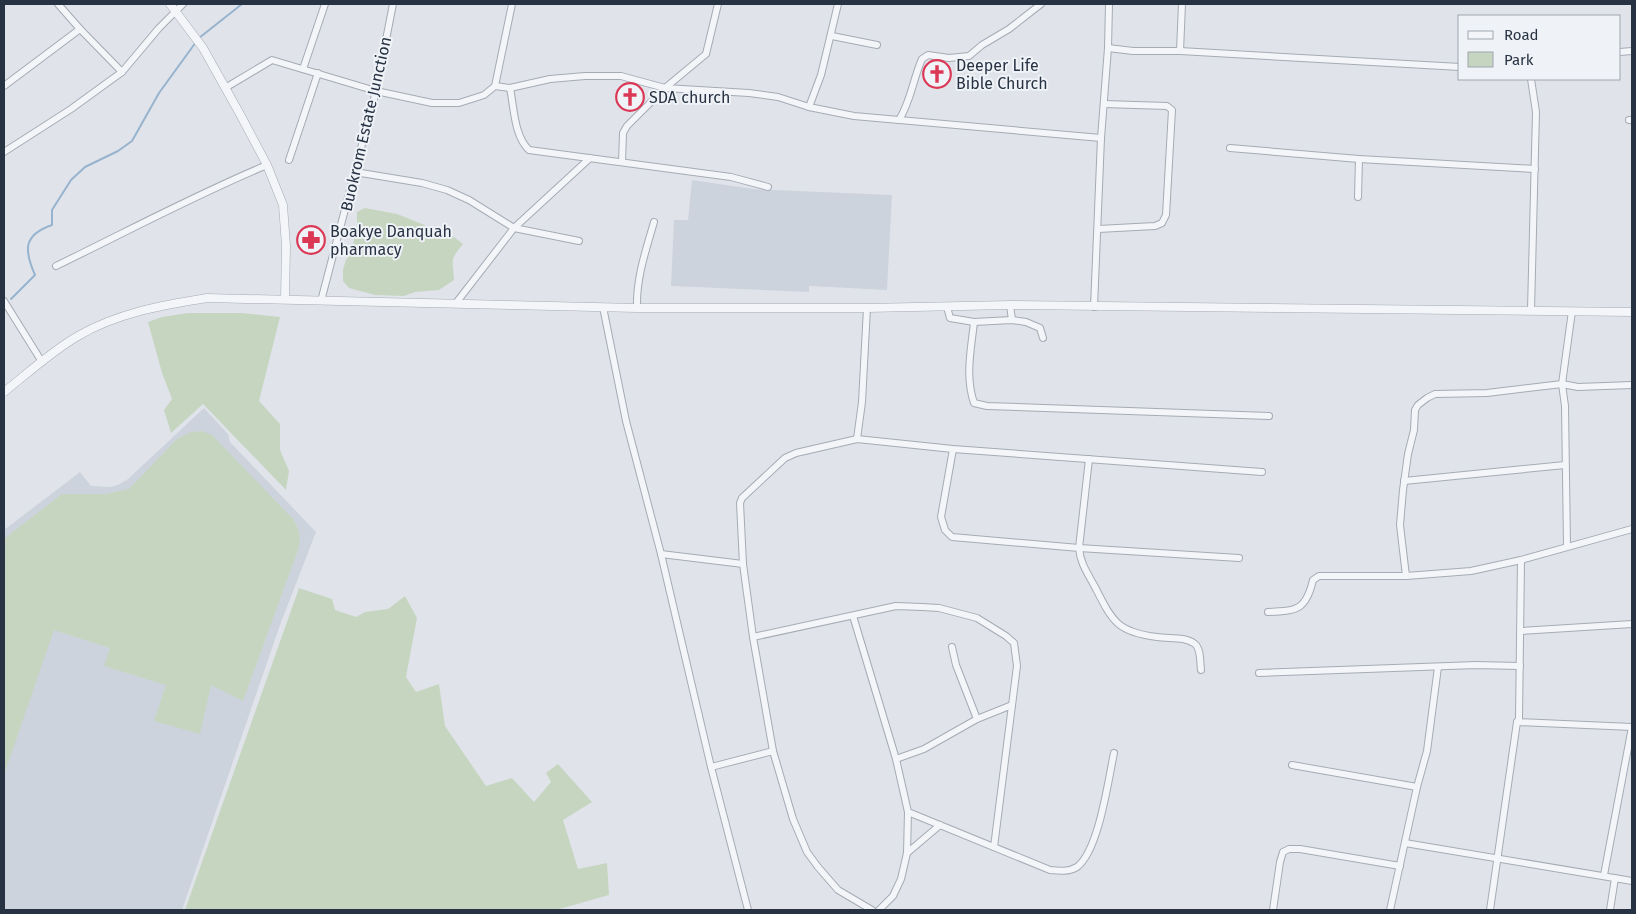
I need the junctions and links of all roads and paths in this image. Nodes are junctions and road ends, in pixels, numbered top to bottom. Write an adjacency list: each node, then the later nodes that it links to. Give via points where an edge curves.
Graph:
1 (58, 4): 13 (street)
2 (170, 4): 12 (street)
3 (183, 4): 12 (street)
4 (325, 4): 19 (street)
5 (393, 4): 28 (street, Buokrom Estate Junction)
6 (512, 4): 24 (street)
7 (718, 4): 27 (street, via 706,54)
8 (838, 4): 14 (street)
9 (1041, 4): 31 (street, via 968,56 928,55 922,59)
10 (1109, 4): 16 (street)
11 (1182, 4): 17 (street)
12 (176, 11): 20 (street); 25 (street)
13 (80, 29): 20 (street); 23 (street)
14 (832, 36): 15 (street); 30 (street)
15 (877, 45)
16 (1108, 48): 17 (street); 29 (street)
17 (1180, 51): 18 (street)
18 (1458, 67)
19 (303, 69): 21 (street); 25 (street, via 272,60)
20 (122, 72): 34 (street)
21 (318, 73): 28 (street); 37 (street)
22 (1531, 80): 40 (street, via 1536,112)
23 (4, 86)
24 (494, 86): 26 (street); 28 (street, via 484,95 459,103 432,103)
25 (226, 88): 39 (street)
26 (510, 88): 27 (street, via 584,76 621,76); 35 (street, via 520,136 528,150)
27 (665, 88): 30 (street, via 749,93); 38 (street, via 627,126 623,133)
28 (376, 91): 41 (street, Buokrom Estate Junction)
29 (1104, 104): 32 (street); 46 (street, via 1167,106 1172,110 1166,215 1162,223)
30 (809, 107): 31 (street)
31 (899, 120): 32 (street)
32 (1101, 138): 46 (street)
33 (1230, 148): 36 (street)
34 (4, 152)
35 (590, 158): 38 (street); 45 (street)
36 (1359, 159): 40 (street); 43 (street)
37 (289, 160)
38 (622, 162): 42 (street, via 731,177)
39 (267, 164): 48 (street); 49 (street, via 283,205)
40 (1535, 169): 59 (street)
41 (355, 172): 45 (street, via 447,190); 51 (street, Buokrom Estate Junction)
42 (768, 187)
43 (1358, 197)
44 (654, 222): 57 (street, via 642,264)
45 (514, 228): 47 (street); 52 (street)
46 (1098, 229): 56 (street)
47 (579, 241)
48 (56, 266)
49 (285, 299): 51 (street); 65 (street, via 207,298 159,305 77,336)
50 (4, 300): 65 (street)
51 (321, 301): 52 (street)
52 (456, 302): 54 (street)
53 (1010, 305): 55 (street); 56 (street); 62 (street)
54 (603, 307): 57 (street); 79 (street, via 626,421)
55 (947, 307): 58 (street); 63 (street, via 950,318)
56 (1094, 307): 59 (street)
57 (637, 308): 58 (street)
58 (867, 308): 70 (street)
59 (1531, 310): 60 (street)
60 (1572, 311): 61 (street); 66 (street)
61 (1632, 312)
62 (1012, 320): 63 (street); 64 (street, via 1040,328)
63 (974, 322): 69 (street, via 968,376 974,403)
64 (1043, 338)
65 (42, 362): 68 (street)
66 (1562, 384): 67 (street, via 1578,387); 73 (street); 75 (street, via 1480,393 1435,394 1427,398 1415,410)
67 (1632, 384)
68 (4, 392)
69 (1269, 416)
70 (857, 439): 71 (street); 82 (street, via 785,458 742,498)
71 (953, 450): 72 (street); 78 (street, via 940,517 952,537)
72 (1089, 459): 74 (street); 78 (street)
73 (1565, 465): 75 (street); 77 (street)
74 (1262, 472)
75 (1404, 481): 83 (street, via 1400,525)
76 (1632, 529): 77 (street)
77 (1567, 546): 81 (street)
78 (1079, 548): 80 (street); 92 (street, via 1083,566 1114,620 1135,633 1186,639 1199,649)
79 (661, 554): 82 (street); 102 (street)
80 (1239, 558)
81 (1521, 560): 83 (street, via 1471,571); 87 (street)
82 (743, 564): 88 (street)
83 (1406, 576): 84 (street, via 1319,576 1298,609)
84 (1268, 612)
85 (853, 616): 88 (street); 94 (street, via 896,606 922,606 977,618 1014,643 1017,666); 100 (street)
86 (1632, 624): 87 (street)
87 (1521, 631): 90 (street)
88 (753, 637): 98 (street)
89 (952, 647): 95 (street)
90 (1520, 666): 91 (street); 96 (street)
91 (1438, 667): 93 (street); 103 (street, via 1427,751)
92 (1201, 670)
93 (1259, 673)
94 (1012, 705): 95 (street); 107 (street)
95 (977, 719): 100 (street, via 924,749)
96 (1517, 722): 97 (street); 109 (street)
97 (1632, 727): 111 (street)
98 (773, 751): 102 (street); 114 (street, via 807,852 838,890)
99 (1114, 753): 107 (street, via 1097,831 1086,857 1076,868 1050,870)
100 (896, 759): 104 (street)
101 (1292, 765): 103 (street)
102 (711, 767): 115 (street)
103 (1417, 787): 106 (street)
104 (908, 812): 105 (street); 108 (street)
105 (940, 825): 107 (street); 108 (street)
106 (1405, 843): 109 (street); 110 (street)
107 (994, 847)
108 (907, 854): 117 (street, via 893,896)
109 (1498, 858): 111 (street); 120 (street)
110 (1400, 866): 118 (street, via 1289,849 1283,852 1280,862); 119 (street)
111 (1604, 875): 112 (street)
112 (1615, 878): 113 (street); 121 (street)
113 (1632, 881)
114 (864, 909): 116 (street)
115 (748, 910)
116 (872, 910)
117 (879, 910)
118 (1273, 910)
119 (1390, 910)
120 (1490, 910)
121 (1610, 910)

